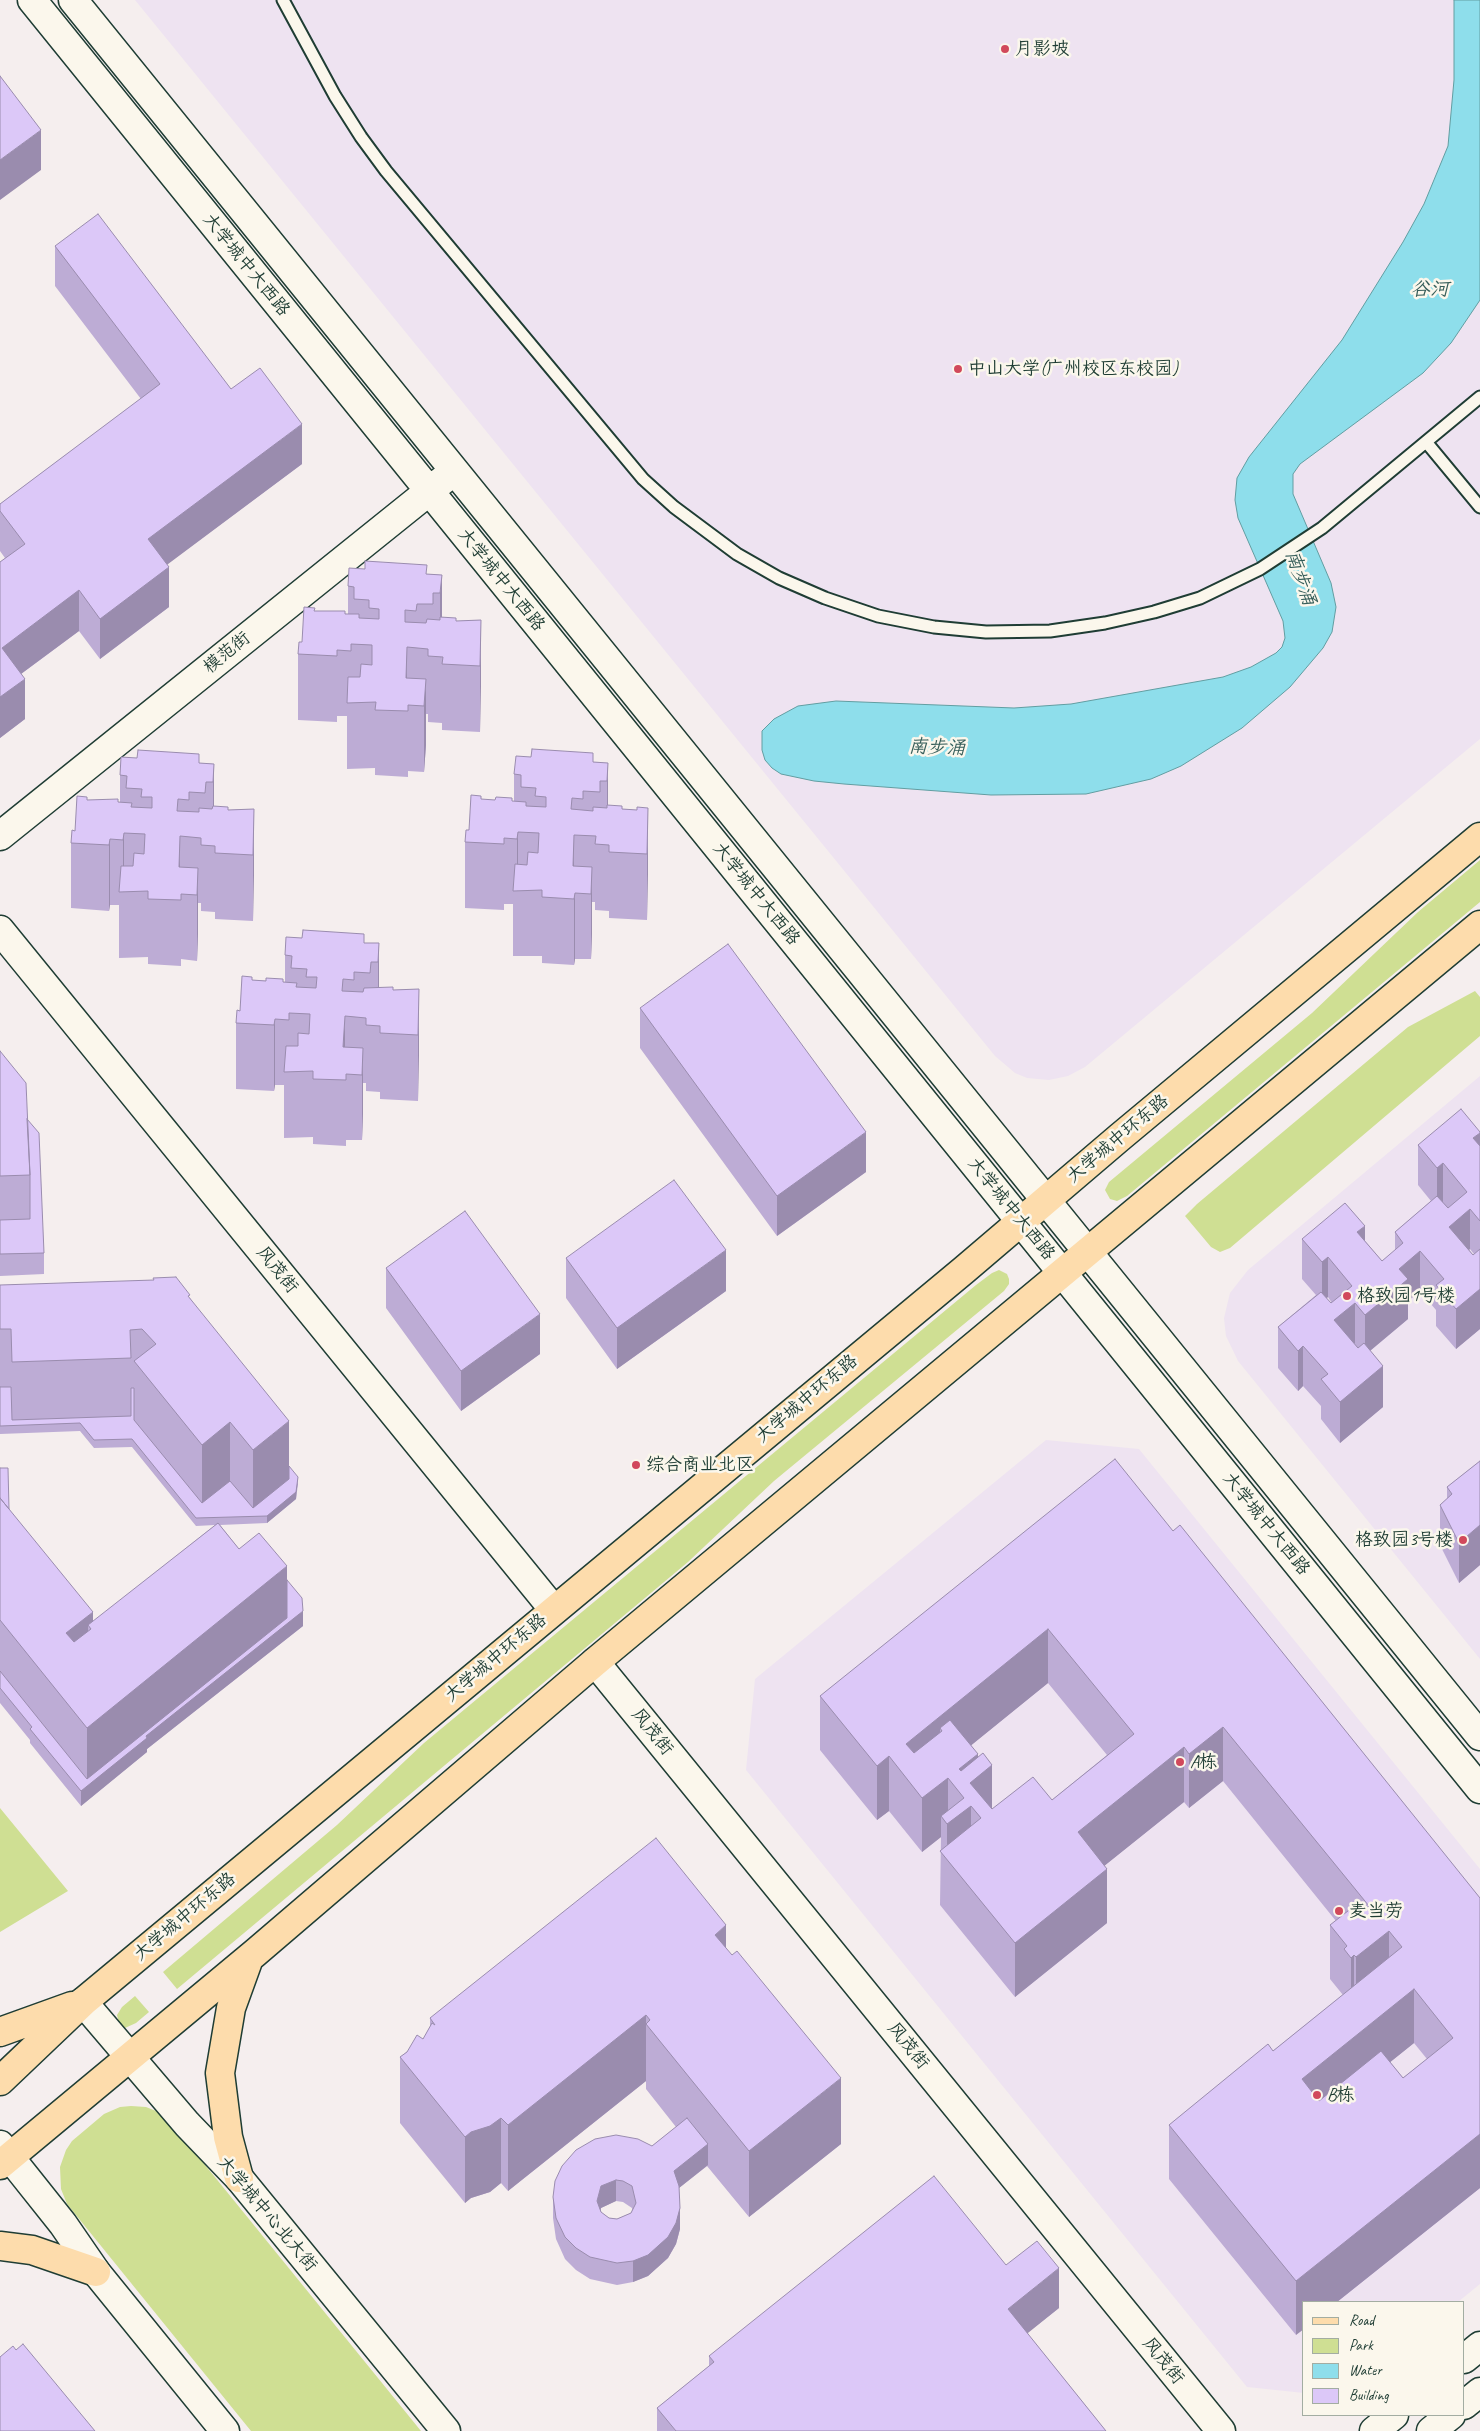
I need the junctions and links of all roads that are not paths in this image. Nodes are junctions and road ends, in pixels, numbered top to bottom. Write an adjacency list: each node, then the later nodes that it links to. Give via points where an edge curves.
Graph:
1 (32, 0): 7 (main road, 大学城中大西路)
2 (73, 0): 6 (main road, 大学城中大西路)
3 (283, 0): 5 (lane, via 335,96 386,171 625,460 674,507 737,554 779,578 825,598 878,616 934,627 986,632 1050,631 1144,614 1200,598 1260,569 1322,528)
4 (1480, 397): 5 (lane)
5 (1427, 443): 8 (lane)
6 (454, 470): 7 (main road, 模范街); 13 (main road, 大学城中大西路)
7 (429, 491): 9 (main road, 模范街); 14 (main road, 大学城中大西路)
8 (1480, 506)
9 (0, 836)
10 (1480, 837): 13 (main road, 大学城中环东路)
11 (1480, 925): 15 (main road)
12 (0, 930): 17 (main road, 风茂街)
13 (1046, 1200): 14 (main road, 大学城中环东路); 15 (main road, 大学城中大西路)
14 (1021, 1222): 16 (main road, 大学城中大西路); 17 (main road, 大学城中环东路)
15 (1087, 1251): 16 (main road); 19 (main road, 大学城中大西路)
16 (1062, 1272): 18 (main road); 20 (main road, 大学城中大西路)
17 (554, 1610): 22 (main road, 大学城中环东路)
18 (595, 1662): 21 (main road); 38 (main road, 风茂街)
19 (1480, 1736)
20 (1480, 1789)
21 (255, 1953): 24 (main road); 27 (main road, via 249,1960 231,2008 220,2073 228,2137)
22 (83, 2002): 23 (main road); 24 (main road, 大学城中心北大街); 25 (main road, 大学城中环东路)
23 (0, 2032)
24 (130, 2057): 26 (main road); 27 (main road, 大学城中心北大街)
25 (0, 2081)
26 (3, 2156): 29 (main road, via 64,2224)
27 (239, 2178): 37 (main road, 大学城中心北大街)
28 (0, 2246): 29 (main road, via 32,2250)
29 (96, 2272): 36 (main road)
30 (1480, 2346): 31 (main road)
31 (1465, 2358)
32 (1480, 2392): 33 (main road)
33 (1465, 2404)
34 (1393, 2416): 39 (main road)
35 (1450, 2416): 40 (main road)
36 (225, 2431)
37 (446, 2431)
38 (1221, 2431)
39 (1374, 2431)
40 (1431, 2431)

